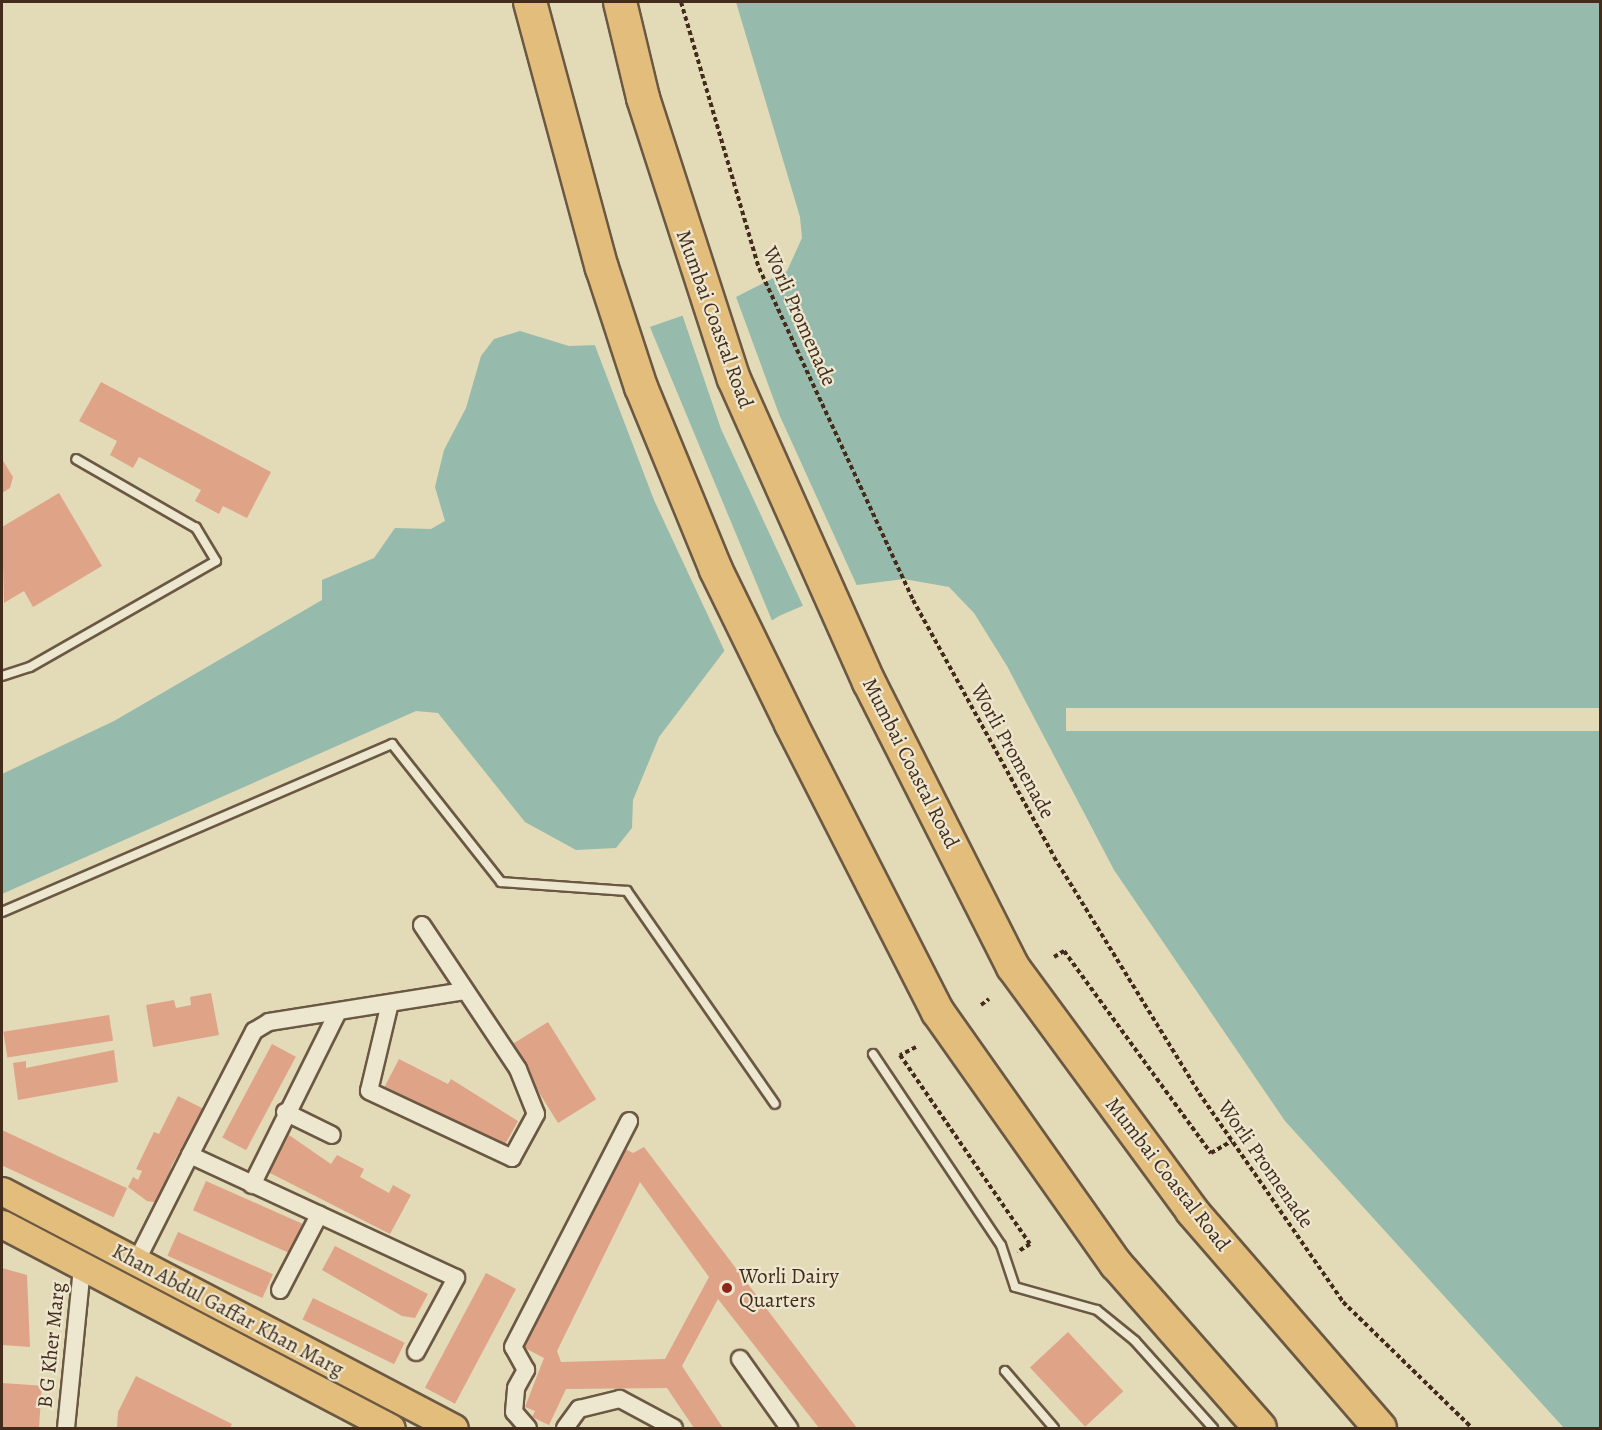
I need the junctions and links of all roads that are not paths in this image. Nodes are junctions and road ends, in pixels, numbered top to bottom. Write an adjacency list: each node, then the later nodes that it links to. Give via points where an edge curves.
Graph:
1 (530, 2): 36 (highway, via 602,268 641,387 716,570 938,1011 1116,1264)
2 (620, 2): 37 (highway, Mumbai Coastal Road, via 686,241 734,379 869,682 1013,967 1192,1211)
3 (76, 459): 4 (lane, via 196,528 216,561 30,667)
4 (2, 676)
5 (2, 912): 11 (lane, via 392,744 501,882 627,891)
6 (422, 925): 7 (street)
7 (465, 991): 8 (street); 8 (street, via 518,1069 536,1114 512,1158 369,1091)
8 (389, 1007): 9 (street)
9 (338, 1014): 12 (street); 15 (street, via 269,1022 254,1031)
10 (873, 1054): 35 (lane, via 1001,1245 1015,1287 1097,1310 1135,1341)
11 (775, 1104)
12 (285, 1112): 14 (street); 16 (street)
13 (629, 1121): 30 (street, via 513,1347 526,1370 516,1388 514,1412)
14 (332, 1135)
15 (190, 1155): 16 (street); 21 (street)
16 (252, 1185): 18 (street)
17 (2, 1191): 21 (main road, Khan Abdul Gaffar Khan Marg)
18 (319, 1215): 23 (street); 24 (street, via 456,1278)
19 (2, 1224): 20 (main road, Khan Abdul Gaffar Khan Marg)
20 (14, 1238): 22 (main road, Khan Abdul Gaffar Khan Marg)
21 (136, 1262): 29 (main road, Khan Abdul Gaffar Khan Marg)
22 (82, 1267): 27 (street, B G Kher Marg); 28 (main road, Khan Abdul Gaffar Khan Marg)
23 (280, 1290)
24 (416, 1352)
25 (740, 1359): 33 (street)
26 (1005, 1371): 34 (lane)
27 (66, 1428)
28 (391, 1428)
29 (454, 1428)
30 (528, 1428)
31 (565, 1428): 32 (street, via 579,1409 620,1399)
32 (674, 1428)
33 (789, 1428)
34 (1054, 1428)
35 (1213, 1428)
36 (1260, 1428)
37 (1380, 1428)

